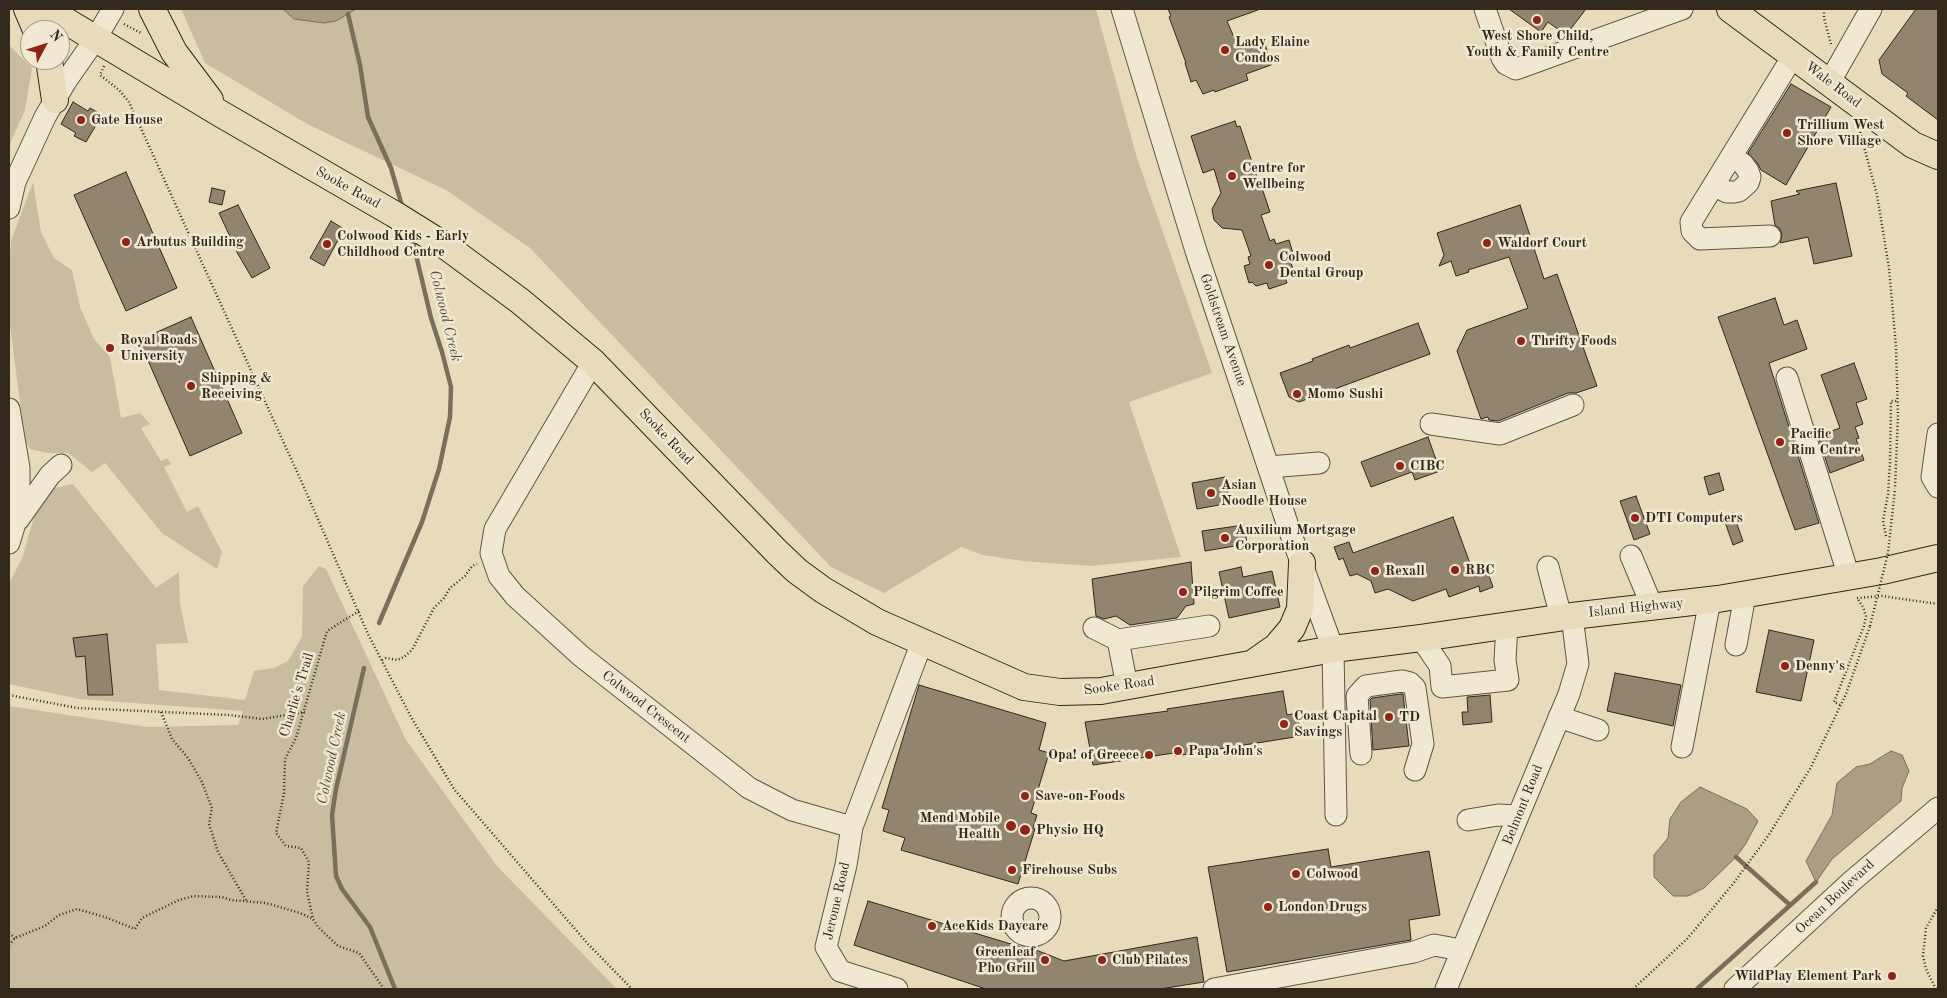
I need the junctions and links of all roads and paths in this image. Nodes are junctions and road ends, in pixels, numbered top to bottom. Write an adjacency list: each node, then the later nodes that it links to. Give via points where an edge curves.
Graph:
1 (27, 9): 11 (main road)
2 (113, 9): 13 (street)
3 (152, 9): 19 (main road, via 174,52)
4 (1122, 9): 36 (street, Goldstream Avenue, via 1191,235)
5 (1485, 9): 6 (street, via 1502,58 1516,69)
6 (1682, 9)
7 (1730, 9): 14 (main road, Wale Road)
8 (1759, 9): 17 (main road, Wale Road)
9 (1824, 9): 12 (path)
10 (1871, 9): 17 (street)
11 (52, 15): 13 (main road, Sooke Road)
12 (1827, 34)
13 (96, 38): 18 (street); 19 (main road, Sooke Road)
14 (1793, 56): 17 (main road, Wale Road); 24 (street, via 1691,222 1692,231 1700,239)
15 (102, 69): 50 (path, via 100,75 129,102)
16 (50, 70): 18 (main road)
17 (1834, 75): 21 (main road, Wale Road, via 1923,132); 22 (main road, Wale Road, via 1913,145)
18 (55, 100): 23 (street, via 15,182)
19 (221, 114): 25 (main road, Sooke Road, via 447,247 520,301)
20 (1862, 133): 27 (path, via 1889,268)
21 (1938, 150)
22 (1938, 156)
23 (9, 208)
24 (1770, 236)
25 (593, 362): 42 (street, Colwood Crescent, via 495,529); 57 (main road, Sooke Road, via 798,571 848,606)
26 (1787, 378): 45 (street)
27 (1898, 401): 39 (path, via 1891,401 1888,494 1883,521); 64 (path, bridge, via 1895,489 1888,553 1870,626)
28 (1573, 405): 30 (street, via 1500,434)
29 (9, 409): 35 (street)
30 (1431, 424)
31 (1938, 434): 32 (street)
32 (1936, 458): 37 (street, via 1932,477)
33 (1319, 463): 36 (street)
34 (61, 465): 38 (street, via 50,475)
35 (14, 466): 38 (street, via 19,510)
36 (1269, 467): 43 (street, Goldstream Avenue)
37 (1938, 487)
38 (11, 535)
39 (1886, 536)
40 (1631, 556): 49 (street)
41 (1938, 558): 45 (main road, Island Highway)
42 (493, 559): 60 (path, via 472,566 450,588 434,608 412,650 397,660); 76 (street, Colwood Crescent, via 499,576 515,596 581,656 749,788 792,810)
43 (1302, 563): 59 (street, Goldstream Avenue); 61 (main road, via 1300,609 1292,628 1276,647)
44 (1548, 567): 51 (street, Belmont Road)
45 (1849, 576): 46 (main road, Island Highway)
46 (1745, 595): 47 (main road, Island Highway); 58 (street)
47 (1710, 600): 49 (main road, Island Highway); 70 (street)
48 (1938, 604): 64 (path, via 1882,596 1857,598 1866,616 1834,702)
49 (1652, 606): 51 (main road, Island Highway)
50 (359, 611): 60 (path); 66 (path, Charlie's Trail, via 328,631)
51 (1567, 617): 53 (main road, Island Highway); 67 (street, Belmont Road, via 1578,664)
52 (1210, 626): 56 (street)
53 (1507, 626): 55 (main road, Island Highway); 55 (street, via 1504,660 1508,680 1442,687 1440,666)
54 (1094, 628): 56 (street)
55 (1421, 638): 59 (main road, Island Highway)
56 (1118, 640): 62 (street)
57 (922, 642): 62 (main road, Sooke Road, via 1024,687 1060,692 1101,691); 76 (street)
58 (1736, 644)
59 (1333, 648): 61 (main road, Sooke Road); 69 (street, Goldstream Avenue)
60 (382, 660): 85 (path, via 454,789 588,944)
61 (1253, 663): 62 (main road, Sooke Road)
62 (1127, 686)
63 (9, 695): 65 (path, via 77,708)
64 (1840, 705): 89 (path, via 1810,768 1768,836 1687,939)
65 (160, 712): 66 (path, via 262,719); 77 (path, via 172,738 202,782 212,808 209,824 218,852)
66 (305, 712): 79 (path, Charlie's Trail, via 285,759 284,793 276,833 286,846 301,848 309,862 307,892)
67 (1560, 717): 68 (street); 74 (street, Belmont Road)
68 (1598, 730)
69 (1334, 736): 71 (street, via 1361,744 1357,696 1366,686 1402,680 1410,683 1415,688 1423,744); 73 (street, Goldstream Avenue)
70 (1682, 747)
71 (1415, 770)
72 (1938, 808): 90 (street, Ocean Boulevard, via 1852,880)
73 (1336, 815)
74 (1517, 816): 75 (street, via 1498,815); 83 (street, Belmont Road)
75 (1468, 820)
76 (852, 827): 86 (street, Jerome Road, via 826,947 840,971)
77 (246, 902): 79 (path, via 266,904); 81 (path, via 194,896 142,918 135,929 78,909)
78 (1938, 907): 91 (path, via 1926,928 1923,956)
79 (313, 919): 84 (path, Charlie's Trail, via 338,946 359,954)
80 (9, 932): 81 (path)
81 (15, 938): 82 (path)
82 (9, 945)
83 (1461, 950): 87 (street, via 1434,945 1414,952); 88 (street, Belmont Road)
84 (384, 989)
85 (632, 989)
86 (897, 989)
87 (1214, 989)
88 (1446, 989)
89 (1633, 989)
90 (1735, 989)
91 (1936, 989)

